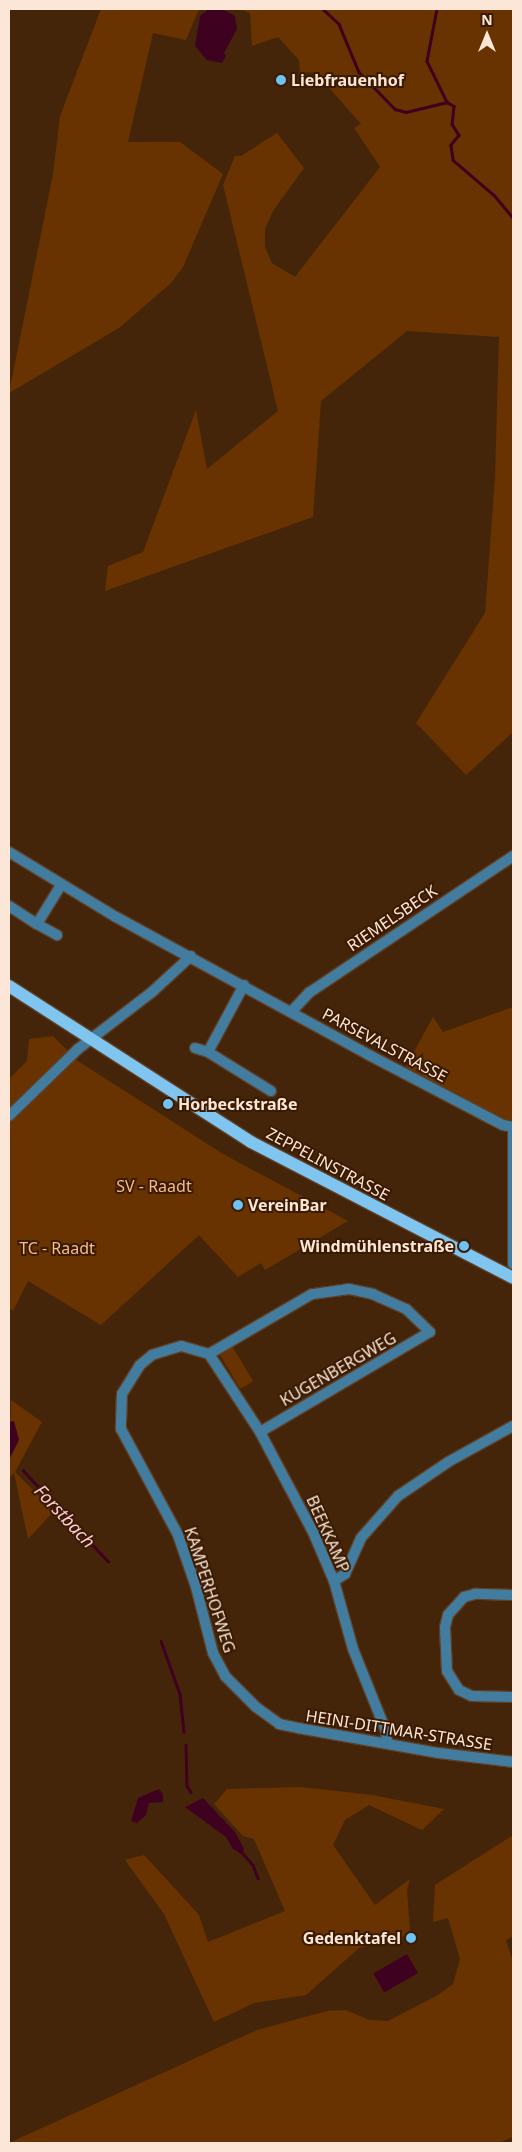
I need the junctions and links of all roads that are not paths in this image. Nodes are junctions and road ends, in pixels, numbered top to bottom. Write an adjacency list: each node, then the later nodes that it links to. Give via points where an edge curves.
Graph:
1 (9, 852): 3 (street, PARSEVALSTRASSE)
2 (513, 856): 10 (street, RIEMELSBECK, via 310,992)
3 (61, 885): 5 (street); 7 (street, PARSEVALSTRASSE)
4 (9, 906): 5 (street)
5 (37, 924): 6 (street)
6 (57, 936)
7 (191, 956): 8 (street, PARSEVALSTRASSE); 11 (street, via 152,992)
8 (244, 985): 10 (street, PARSEVALSTRASSE); 13 (street)
9 (9, 986): 11 (main road, ZEPPELINSTRASSE)
10 (292, 1011): 16 (street, PARSEVALSTRASSE, via 369,1055 503,1125)
11 (89, 1040): 15 (street); 20 (main road, ZEPPELINSTRASSE, via 251,1142)
12 (195, 1048): 13 (street)
13 (208, 1052): 14 (street)
14 (271, 1091)
15 (9, 1116)
16 (513, 1127): 17 (street)
17 (513, 1185): 18 (street)
18 (513, 1229): 19 (street)
19 (513, 1264)
20 (513, 1278)
21 (209, 1354): 23 (street, BEEKKAMP); 23 (street, KUGENBERGWEG, via 290,1305 312,1294 334,1289 358,1290 388,1300 406,1310 430,1332); 27 (street, KAMPERHOFWEG, via 181,1346 167,1348 140,1364 122,1394 121,1429 178,1535 214,1653 225,1676 238,1692)
22 (513, 1426): 24 (street, via 448,1462 398,1496 360,1538 344,1574)
23 (260, 1432): 24 (street, BEEKKAMP, via 313,1532)
24 (334, 1582): 28 (street, BEEKKAMP, via 353,1649 386,1731)
25 (513, 1594): 26 (street, via 464,1597 451,1610 445,1627 447,1671 459,1690 472,1696)
26 (513, 1697)
27 (280, 1724): 28 (street, HEINI-DITTMAR-STRASSE)
28 (387, 1742): 29 (street, HEINI-DITTMAR-STRASSE, via 439,1753)
29 (513, 1762)

